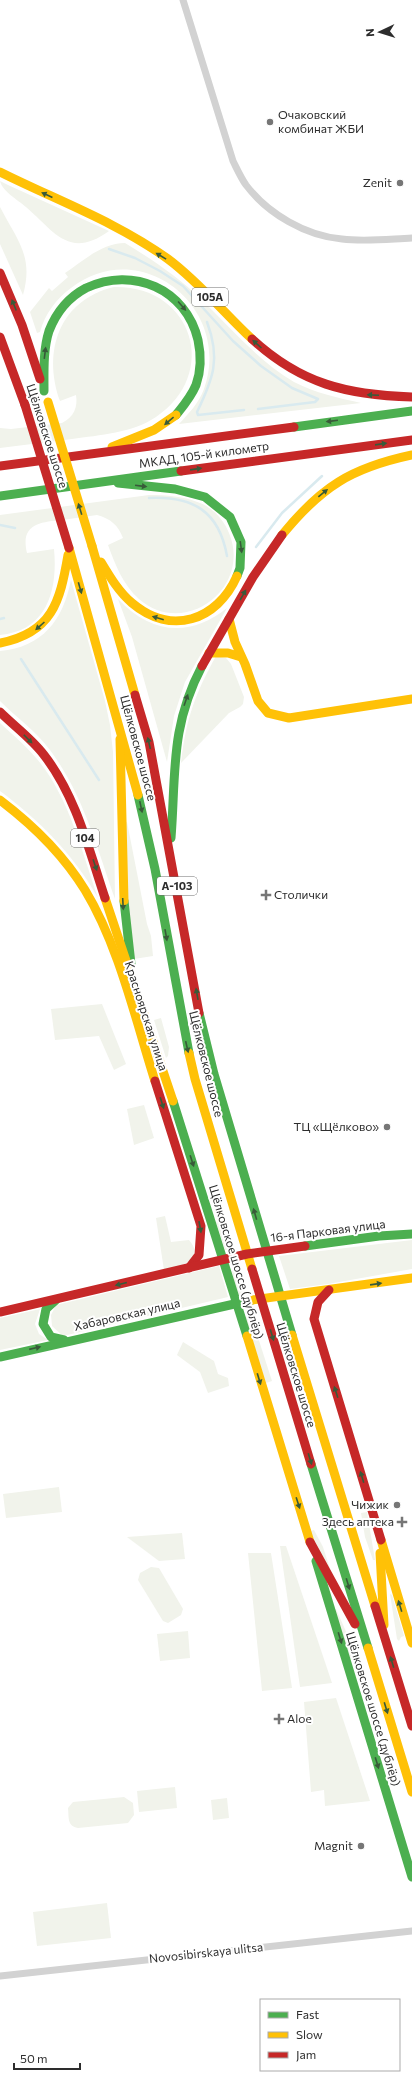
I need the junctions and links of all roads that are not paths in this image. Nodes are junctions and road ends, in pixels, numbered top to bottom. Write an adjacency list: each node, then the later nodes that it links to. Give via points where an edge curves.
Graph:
1 (183, 0): 3 (street, via 233,161 255,195 286,220 328,237 368,240)
2 (0, 172): 9 (main road, 105A, one-way to 2, via 362,395 332,388 299,375 269,355 168,260 124,233)
3 (412, 238)
4 (0, 273): 8 (main road, Щёлковское шоссе, one-way to 4, via 22,325)
5 (0, 337): 7 (main road, Щёлковское шоссе)
6 (0, 356): 7 (main road)
7 (13, 371): 22 (main road, Щёлковское шоссе, bridge)
8 (44, 391): 12 (main road, one-way to 12, via 43,362 50,327 69,300 82,290 113,279 129,279 160,288 174,297 185,309 194,323 201,355 196,387 188,401 161,427 140,438); 21 (main road, Щёлковское шоссе, one-way to 8, bridge)
9 (412, 397)
10 (412, 411): 12 (main road, МКАД, 105-й километр, one-way to 12)
11 (412, 440): 17 (main road, МКАД, 105-й километр, one-way to 11)
12 (98, 452): 15 (main road, МКАД, 105-й километр)
13 (412, 455): 23 (main road, one-way to 13, via 268,555 292,522 310,503 356,471)
14 (0, 463): 15 (main road)
15 (21, 463): 16 (main road, МКАД, 105-й километр)
16 (0, 466)
17 (102, 481): 18 (main road, МКАД, 105-й километр); 21 (main road, one-way to 21, via 190,491 216,503 237,531 242,551 241,565 232,591 212,611 199,617 172,621 145,613 134,605 110,577)
18 (25, 492): 19 (main road, МКАД, 105-й километр); 20 (main road)
19 (0, 496)
20 (0, 502)
21 (92, 548): 31 (main road, Щёлковское шоссе, one-way to 21, via 149,742)
22 (69, 549): 24 (main road, one-way to 24, via 60,593 52,613 28,635 19,640); 29 (main road, Щёлковское шоссе, one-way to 29)
23 (229, 619): 25 (main road); 26 (main road)
24 (0, 643)
25 (209, 653): 26 (main road, via 228,653); 31 (main road, one-way to 25, via 174,811 174,762 181,717 192,685)
26 (241, 657): 27 (main road, via 257,702 265,711 280,718)
27 (412, 699)
28 (0, 712): 32 (main road, 104, one-way to 32, via 44,754 72,804)
29 (120, 725): 32 (main road, one-way to 32, via 123,910); 35 (main road, Щёлковское шоссе, one-way to 35, via 153,862 188,1049)
30 (0, 800): 37 (main road, Красноярская улица, one-way to 37, via 58,855 84,890 103,929 126,991 201,1226 199,1256)
31 (170, 850): 34 (main road, Щёлковское шоссе / А-103, one-way to 31, via 207,1045)
32 (135, 985): 36 (main road, Щёлковское шоссе (дублёр), one-way to 36)
33 (412, 1234): 34 (main road, 16-я Парковая улица)
34 (266, 1251): 35 (main road, 16-я Парковая улица); 40 (main road, Щёлковское шоссе)
35 (247, 1254): 36 (main road); 42 (main road, Щёлковское шоссе)
36 (223, 1260): 37 (main road); 43 (main road, Щёлковское шоссе (дублёр))
37 (189, 1268): 41 (main road, one-way to 41)
38 (412, 1278): 39 (main road, one-way to 38)
39 (329, 1290): 40 (main road); 47 (main road, one-way to 39, via 314,1319 317,1303)
40 (280, 1296): 42 (main road); 49 (main road, Щёлковское шоссе)
41 (60, 1298): 44 (main road); 45 (main road, via 46,1309 43,1324 51,1337)
42 (260, 1298): 43 (main road, Хабаровская улица); 50 (main road, Щёлковское шоссе, one-way to 50)
43 (236, 1302): 45 (main road, Хабаровская улица); 48 (main road, Щёлковское шоссе (дублёр), one-way to 48)
44 (0, 1312)
45 (70, 1340): 46 (main road, Хабаровская улица, one-way to 45)
46 (0, 1357)
47 (377, 1528): 49 (main road); 51 (main road, one-way to 47)
48 (312, 1548): 50 (main road, Щёлковское шоссе (дублёр)); 54 (main road, Щёлковское шоссе (дублёр), one-way to 54)
49 (384, 1637): 52 (main road, Щёлковское шоссе, one-way to 49)
50 (366, 1642): 53 (main road, Щёлковское шоссе, one-way to 53)
51 (412, 1643)
52 (412, 1726)
53 (412, 1792)
54 (412, 1877)
55 (412, 1931): 56 (street, Novosibirskaya ulitsa)
56 (0, 1976)

